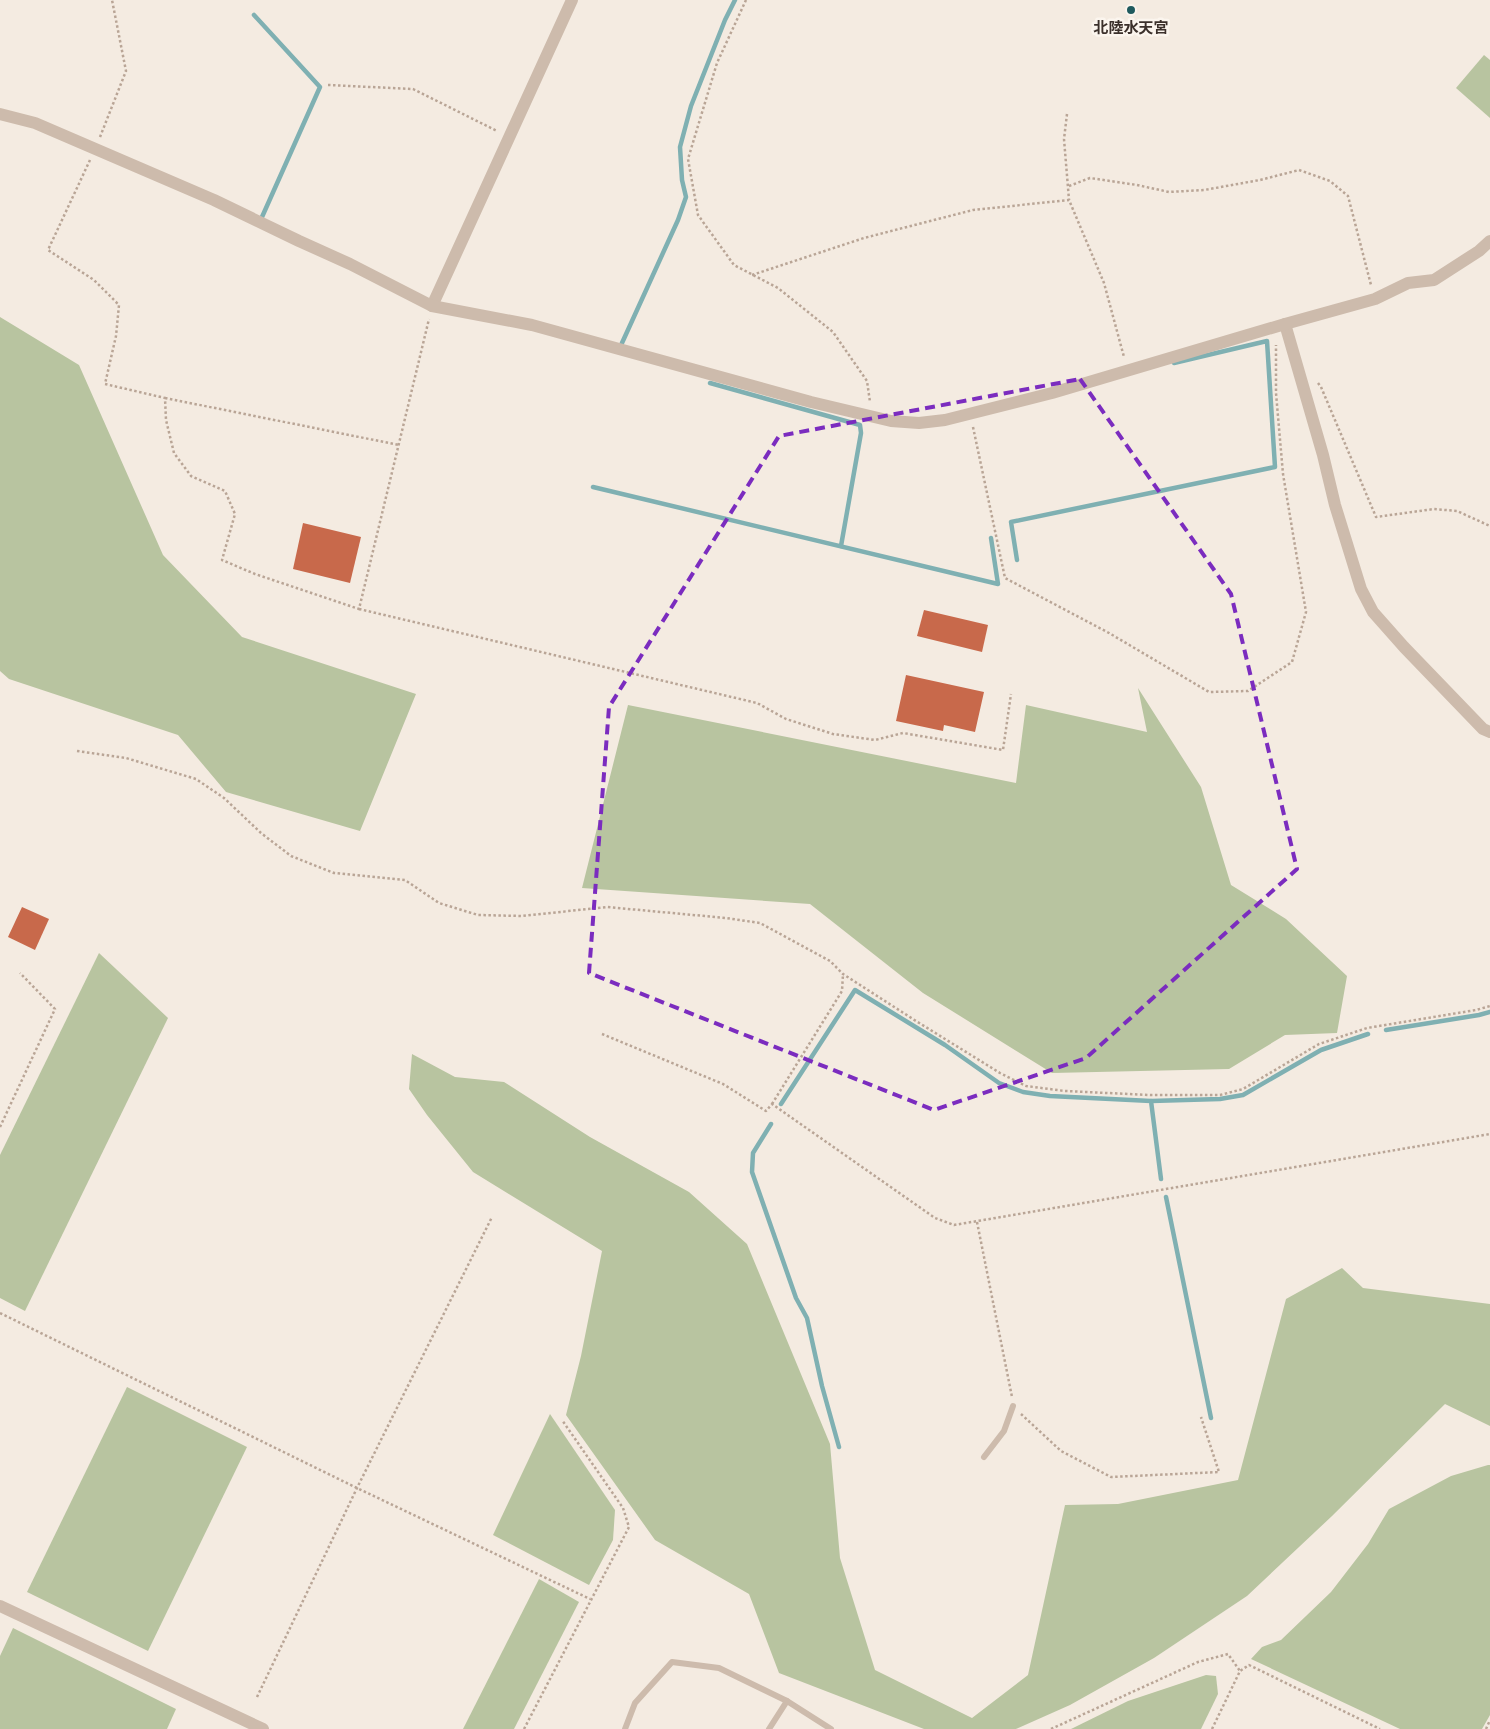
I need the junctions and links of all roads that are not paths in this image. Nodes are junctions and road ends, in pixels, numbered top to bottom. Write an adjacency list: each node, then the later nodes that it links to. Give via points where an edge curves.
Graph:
1 (572, 0): 4 (street)
2 (0, 114): 4 (street, via 35,123 214,200)
3 (1490, 241): 5 (street, via 1434,280 1408,283 1375,299)
4 (432, 306): 5 (street, via 532,325 811,402 891,421 910,422 945,420 1052,393)
5 (1280, 325): 6 (street, via 1323,455 1361,589 1373,612 1422,668 1483,729)
6 (1490, 732)
7 (1013, 1406): 8 (lane, via 1004,1431)
8 (984, 1457)
9 (0, 1606): 11 (street)
10 (787, 1701): 12 (lane, via 719,1668 672,1662 635,1703); 13 (lane); 14 (lane)
11 (263, 1729)
12 (626, 1729)
13 (768, 1729)
14 (831, 1729)

